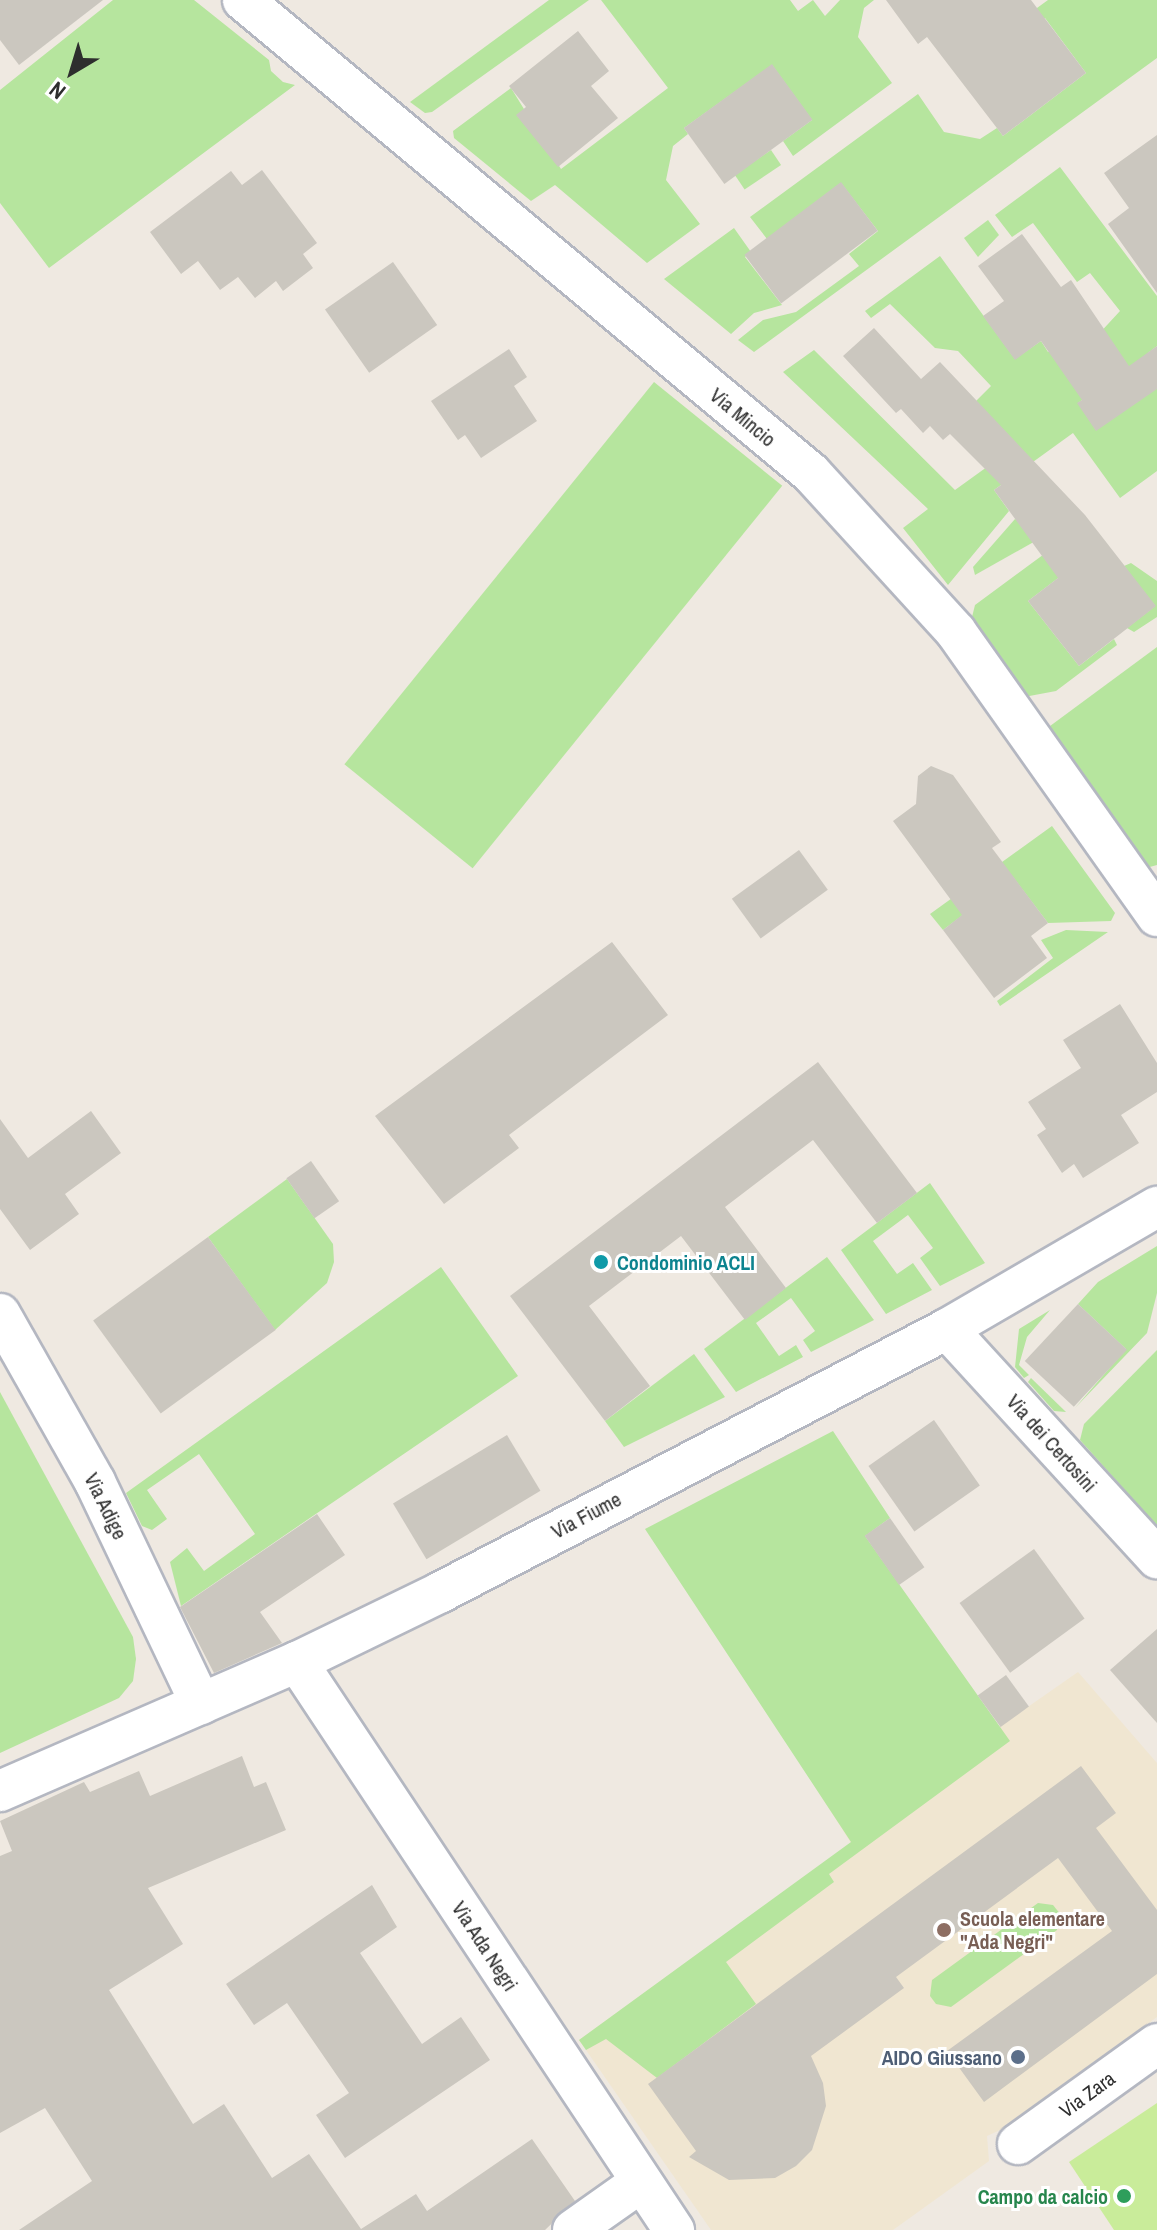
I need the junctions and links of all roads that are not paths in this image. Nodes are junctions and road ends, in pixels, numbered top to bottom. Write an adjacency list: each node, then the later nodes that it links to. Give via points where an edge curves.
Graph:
1 (243, 0): 2 (street, Via Mincio, via 811,473 956,632)
2 (1157, 916)
3 (1157, 1207): 5 (street, Via Fiume)
4 (0, 1314): 8 (street, Via Adige, via 95,1482)
5 (947, 1329): 6 (street, Via dei Certosini); 7 (street, Via Fiume)
6 (1157, 1558)
7 (297, 1662): 8 (street, Via Fiume); 12 (street, Via Ada Negri)
8 (201, 1704): 9 (street, Via Fiume)
9 (0, 1791)
10 (1157, 2044): 11 (street, Via Zara)
11 (1018, 2144)
12 (641, 2182): 13 (street); 14 (street, Via Ada Negri)
13 (573, 2230)
14 (674, 2230)

